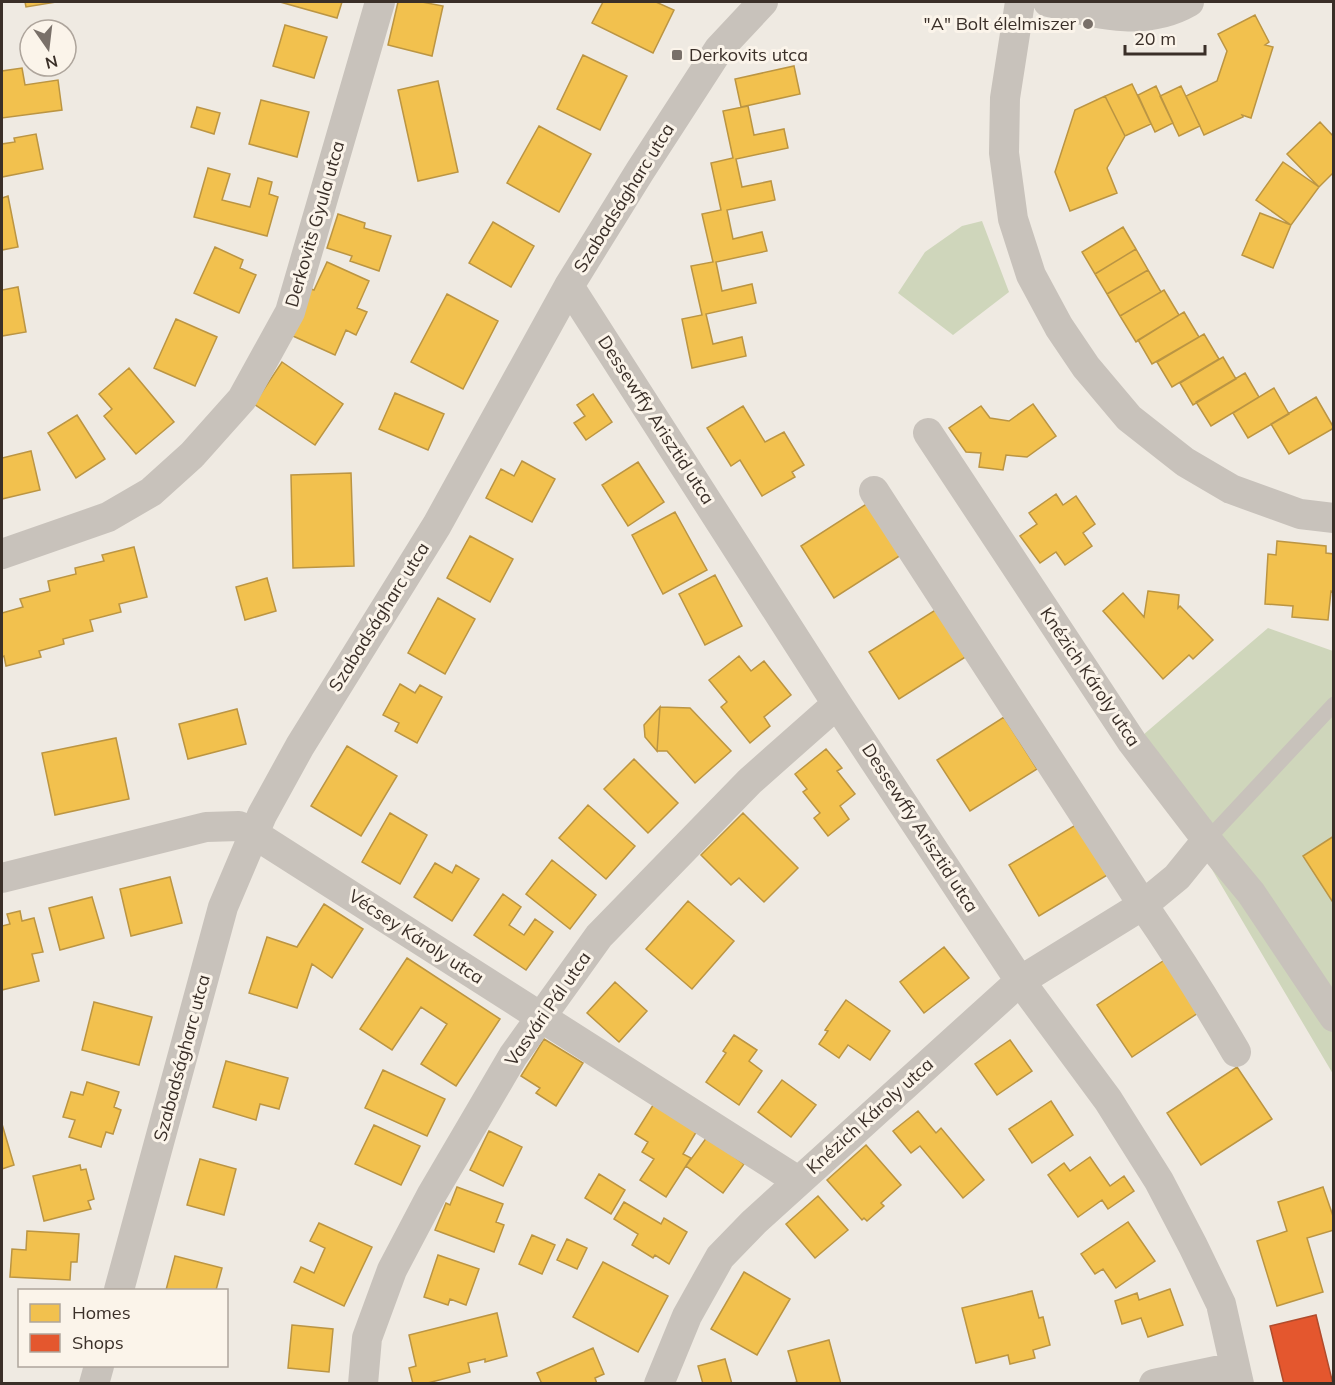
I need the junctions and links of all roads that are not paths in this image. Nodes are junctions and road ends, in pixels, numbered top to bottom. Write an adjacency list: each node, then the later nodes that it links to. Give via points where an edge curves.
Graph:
1 (380, 2): 10 (street, Derkovits Gyula utca, via 290,312 242,399 192,455 151,492 108,517)
2 (763, 2): 6 (street, Szabadságharc utca, via 719,49)
3 (1020, 2): 9 (street, via 1005,98 1004,153 1013,219 1031,275 1059,327 1129,418 1185,462 1231,489 1300,514)
4 (1048, 2): 5 (street, via 1124,17 1159,15)
5 (1190, 2)
6 (570, 286): 11 (street, Dessewffy Arisztid utca); 13 (street, Szabadságharc utca, via 437,525 300,746)
7 (928, 432): 14 (street, Knézich Károly utca, via 1132,742)
8 (874, 491): 16 (street)
9 (1334, 518)
10 (2, 554)
11 (837, 704): 17 (street, Dessewffy Arisztid utca); 18 (street, Vasvári Pál utca, via 750,781 599,936)
12 (1334, 704): 14 (lane)
13 (254, 834): 15 (street, Vécsey Károly utca, via 239,826 206,827); 18 (street, Vécsey Károly utca); 22 (street, Szabadságharc utca, via 223,907)
14 (1207, 840): 16 (street, Knézich Károly utca, via 1177,877); 19 (street, via 1251,893)
15 (2, 878)
16 (1143, 905): 17 (street, Knézich Károly utca); 20 (street)
17 (1020, 981): 21 (street, Knézich Károly utca); 24 (street, Dessewffy Arisztid utca, via 1108,1100 1159,1181 1221,1304)
18 (541, 1017): 21 (street, Vécsey Károly utca); 26 (street, Vasvári Pál utca, via 513,1056 392,1270 367,1338)
19 (1334, 1017)
20 (1236, 1052)
21 (798, 1181): 27 (street, Knézich Károly utca, via 720,1257 687,1316)
22 (119, 1289)
23 (98, 1367): 25 (street)
24 (1237, 1375): 28 (street)
25 (94, 1383)
26 (363, 1383)
27 (659, 1383)
28 (1154, 1383)

